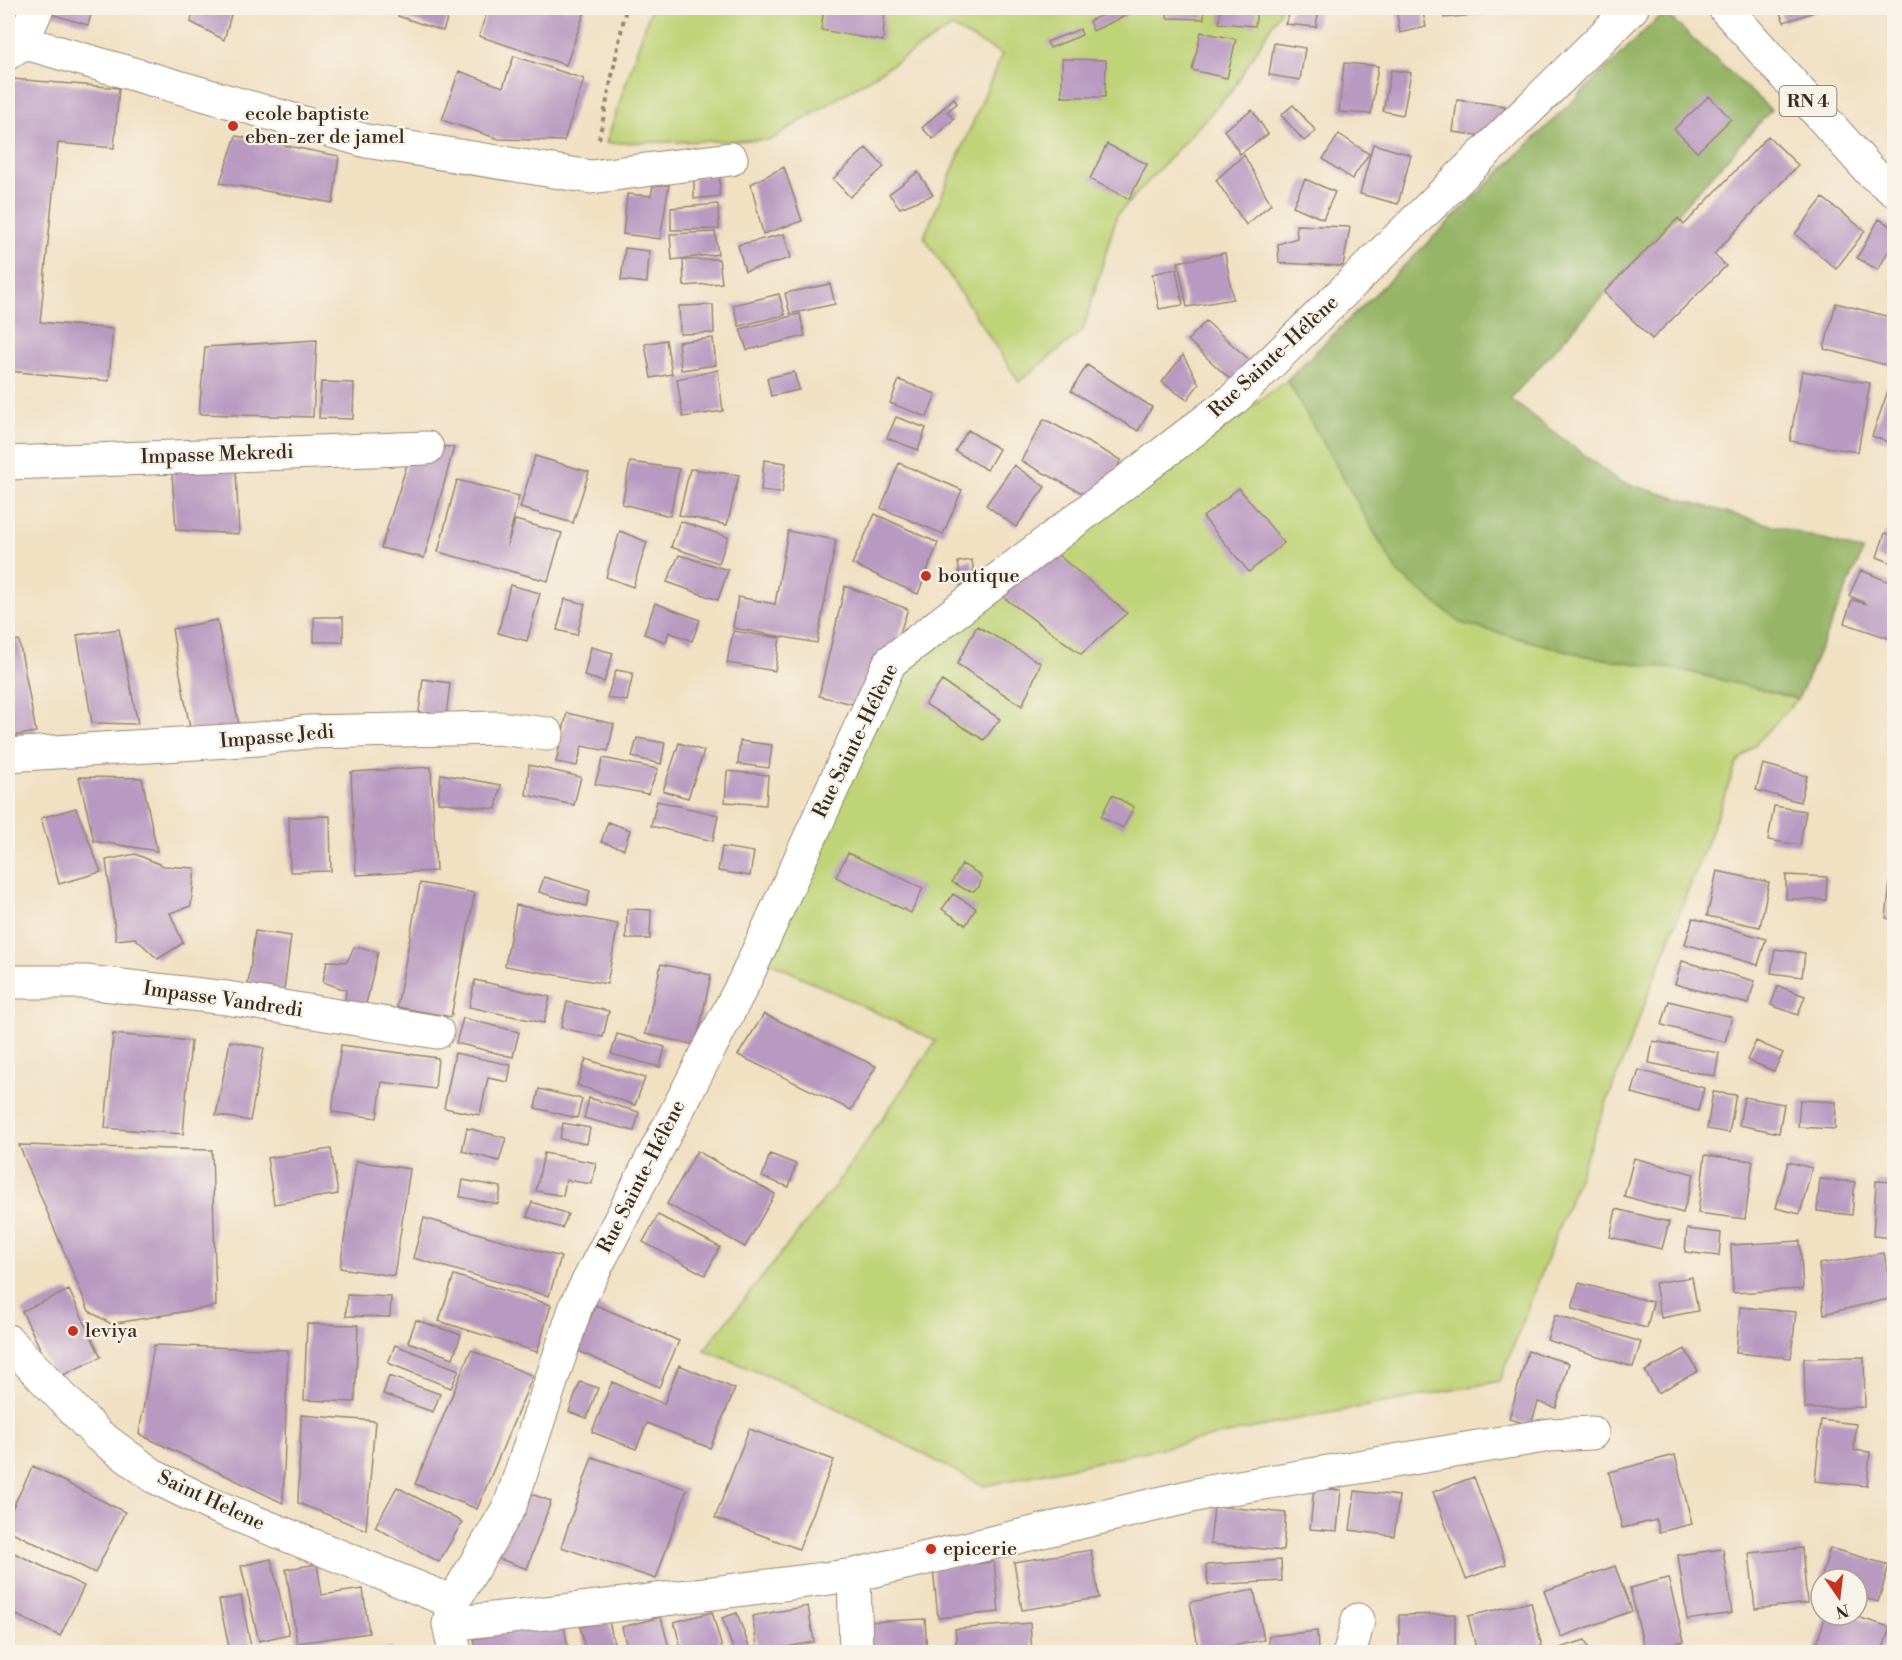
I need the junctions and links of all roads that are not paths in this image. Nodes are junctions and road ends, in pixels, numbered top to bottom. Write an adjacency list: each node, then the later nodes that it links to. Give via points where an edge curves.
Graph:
1 (37, 8): 4 (street)
2 (1632, 8): 17 (street, Rue Sainte-Hélène, via 1233,400 890,662 745,980 577,1303 510,1506)
3 (1725, 8): 6 (street, RN 4, via 1870,171)
4 (12, 44): 5 (street, via 357,139 591,177)
5 (731, 159)
6 (1894, 190)
7 (427, 448): 8 (street, Impasse Mekredi)
8 (8, 463)
9 (547, 734): 10 (street, Impasse Jedi, via 498,728 307,732 258,739)
10 (8, 755)
11 (8, 982): 12 (street, Impasse Vandredi, via 86,982 227,998)
12 (437, 1032)
13 (8, 1341): 17 (street, Saint Helene, via 98,1435 155,1477)
14 (1592, 1433): 15 (street, via 1550,1435 1209,1492)
15 (855, 1575): 17 (street); 18 (street)
16 (1358, 1620): 19 (street)
17 (452, 1626)
18 (856, 1653)
19 (1350, 1653)

